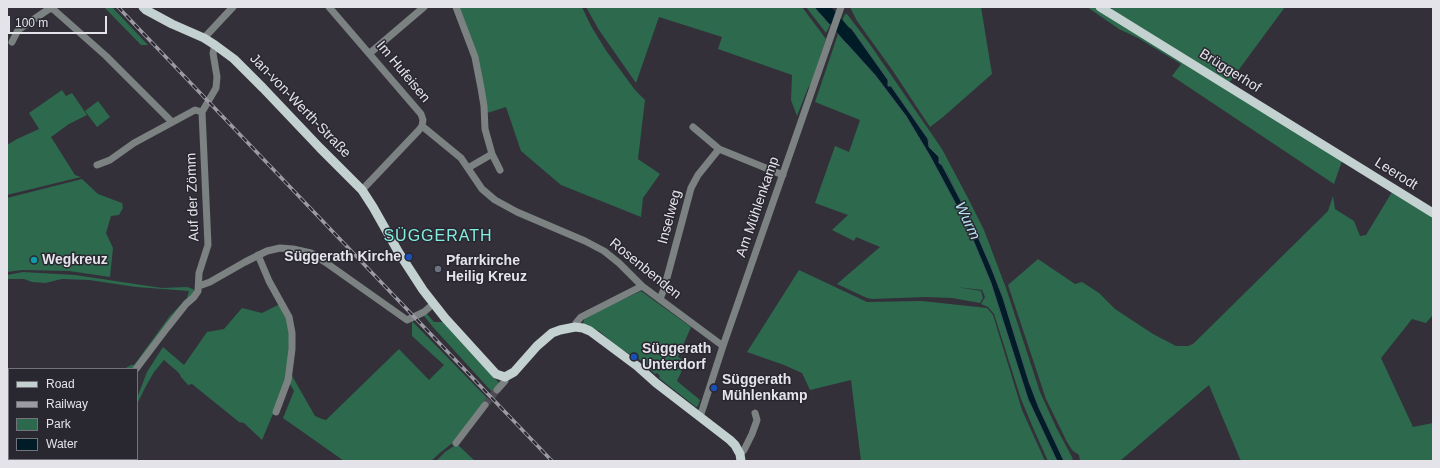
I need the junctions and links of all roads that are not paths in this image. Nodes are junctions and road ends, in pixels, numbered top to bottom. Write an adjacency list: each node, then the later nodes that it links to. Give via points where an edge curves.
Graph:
1 (143, 7): 8 (main road, Jan-von-Werth-Straße, via 172,24)
2 (233, 7): 8 (street)
3 (329, 7): 11 (street, Im Hufeisen)
4 (424, 7): 11 (street)
5 (456, 7): 17 (street, via 475,56 482,88 485,129)
6 (841, 7): 22 (street, Am Mühlenkamp)
7 (1100, 7): 18 (main road, Brüggerhof)
8 (204, 38): 10 (main road, Jan-von-Werth-Straße)
9 (12, 42): 13 (street, via 18,30 49,9 53,10 106,56)
10 (215, 45): 12 (street, via 213,54 216,88); 23 (main road, Jan-von-Werth-Straße, via 234,59)
11 (370, 53): 14 (street, Im Hufeisen, via 421,114)
12 (202, 112): 13 (street, via 195,110); 26 (street, Auf der Zömm, via 208,245 199,273)
13 (172, 122): 19 (street, via 110,160)
14 (422, 126): 20 (street, Rosenbenden, via 461,158); 23 (street, Im Hufeisen)
15 (693, 127): 16 (street)
16 (719, 149): 22 (street); 28 (street, Inselweg, via 691,188)
17 (492, 154): 20 (street); 21 (street)
18 (1344, 158): 24 (main road, Leerodt)
19 (97, 165)
20 (468, 168): 27 (street, Rosenbenden, via 482,189 496,200 604,251)
21 (500, 170)
22 (783, 175): 31 (street, Am Mühlenkamp)
23 (362, 190): 29 (main road, Jan-von-Werth-Straße)
24 (1433, 213)
25 (258, 255): 26 (street); 29 (street, via 280,248 311,253 407,320 424,312); 36 (street, via 289,317 292,332 288,380)
26 (199, 286): 32 (street, via 194,297)
27 (642, 286): 28 (street, Rosenbenden); 30 (street, via 581,317)
28 (660, 299): 31 (street, Rosenbenden)
29 (433, 304): 33 (main road, via 496,374)
30 (575, 327): 33 (main road, via 552,333 514,372); 38 (main road, via 590,331)
31 (723, 346): 38 (street, Am Mühlenkamp)
32 (137, 368)
33 (505, 377): 34 (street, via 505,381)
34 (497, 390)
35 (485, 405): 39 (street)
36 (276, 412)
37 (755, 413): 40 (street, via 758,420)
38 (700, 416): 40 (main road, via 735,445)
39 (456, 443)
40 (740, 457)

